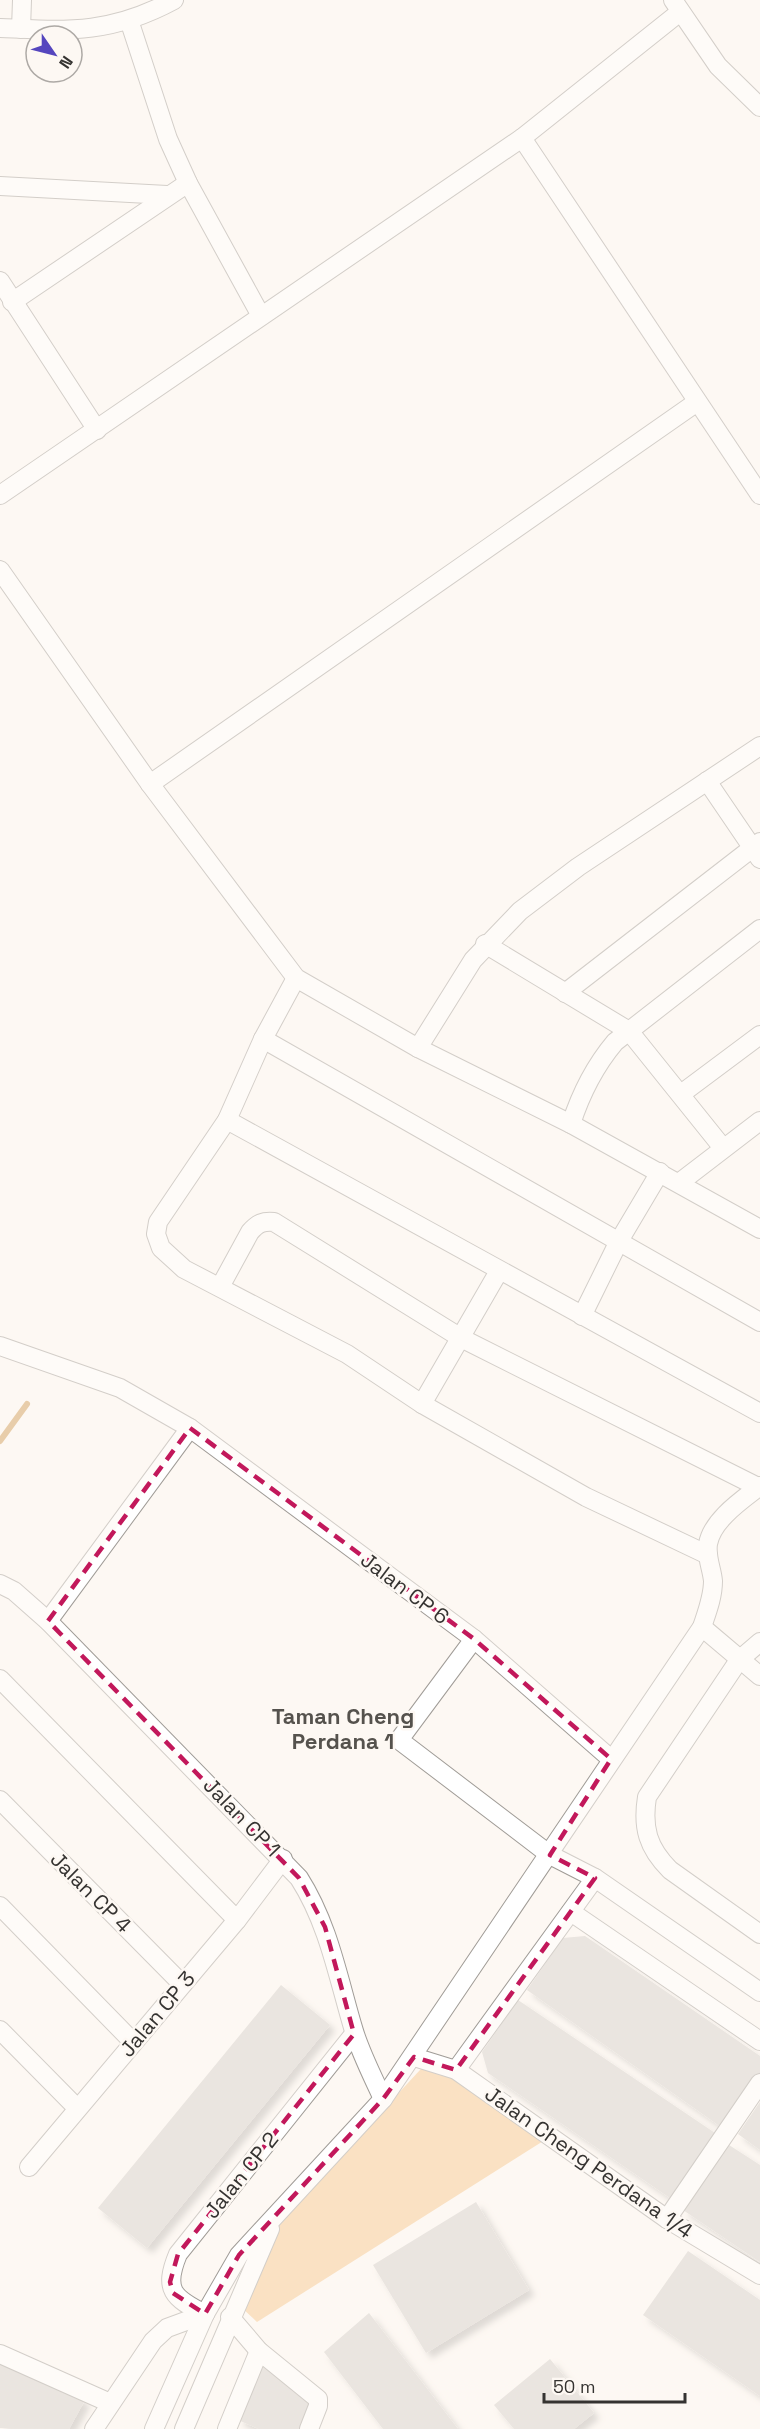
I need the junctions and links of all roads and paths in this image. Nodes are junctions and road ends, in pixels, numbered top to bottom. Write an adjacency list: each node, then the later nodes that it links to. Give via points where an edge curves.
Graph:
1 (22, 0): 6 (street)
2 (174, 0): 4 (street)
3 (677, 6): 7 (street, via 718,66); 8 (street)
4 (129, 20): 6 (street, via 73,31); 9 (street, via 168,139)
5 (0, 28): 6 (street)
6 (21, 29)
7 (760, 106)
8 (522, 138): 14 (street); 15 (street)
9 (188, 183): 11 (street); 14 (street)
10 (0, 186): 11 (street)
11 (167, 195): 13 (street)
12 (0, 280): 13 (street)
13 (12, 302): 16 (street)
14 (261, 316): 16 (street)
15 (697, 402): 18 (street); 22 (street)
16 (98, 430): 17 (street)
17 (0, 495)
18 (760, 495)
19 (0, 570): 22 (street)
20 (760, 746): 21 (street)
21 (707, 781): 23 (street); 25 (street, via 549,888)
22 (150, 784): 26 (street)
23 (758, 849): 27 (street)
24 (760, 929): 28 (street)
25 (485, 944): 27 (street); 31 (street)
26 (296, 978): 30 (street); 31 (street)
27 (565, 993): 28 (street)
28 (629, 1031): 32 (street); 35 (street, via 597,1065 581,1093)
29 (760, 1035): 32 (street)
30 (263, 1039): 33 (street); 40 (street)
31 (418, 1048): 35 (street)
32 (681, 1094): 36 (street)
33 (227, 1120): 41 (street); 42 (street, via 158,1222 156,1234 171,1259)
34 (760, 1121): 36 (street)
35 (571, 1124): 37 (street)
36 (723, 1148): 38 (street)
37 (660, 1172): 38 (street); 40 (street)
38 (679, 1183): 39 (street)
39 (760, 1229)
40 (619, 1241): 43 (street); 44 (street)
41 (499, 1271): 43 (street); 45 (street)
42 (220, 1287): 45 (street, via 250,1232 265,1221 274,1222); 47 (street, via 346,1354)
43 (582, 1316): 48 (street)
44 (760, 1322)
45 (461, 1338): 47 (street); 50 (street)
46 (0, 1346): 49 (street, Jalan CP 6, via 120,1388)
47 (422, 1404): 51 (street, via 586,1497)
48 (760, 1413)
49 (190, 1428): 53 (street); 55 (street, Jalan CP 6)
50 (759, 1487): 51 (street, via 719,1522 711,1535)
51 (708, 1555): 54 (street, via 712,1598)
52 (7, 1588): 53 (street, Jalan CP 1)
53 (48, 1620): 63 (street, Jalan CP 1)
54 (702, 1627): 57 (street); 60 (street)
55 (474, 1639): 60 (street, Jalan CP 6); 62 (street, via 399,1740)
56 (760, 1642): 57 (street)
57 (739, 1660): 58 (street); 68 (street, via 647,1797 645,1830 650,1846 670,1870)
58 (760, 1676)
59 (0, 1678): 67 (street)
60 (611, 1760): 62 (street)
61 (0, 1800): 69 (street, Jalan CP 4)
62 (550, 1855): 64 (street); 75 (street)
63 (283, 1859): 67 (street, Jalan CP 3); 72 (street, Jalan CP 1, via 315,1904 325,1927)
64 (595, 1878): 66 (street); 70 (street)
65 (0, 1906): 74 (street)
66 (571, 1912): 73 (street); 76 (street)
67 (237, 1920): 69 (street, Jalan CP 3)
68 (760, 1934)
69 (182, 1984): 74 (street, Jalan CP 3)
70 (760, 1992)
71 (0, 2030): 79 (street)
72 (354, 2034): 78 (street, Jalan CP 1); 84 (street, Jalan CP 2, via 178,2254 170,2282 173,2293 181,2302)
73 (760, 2041)
74 (133, 2042): 79 (street, Jalan CP 3)
75 (414, 2056): 76 (street, Jalan Cheng Perdana 1/4); 78 (street)
76 (456, 2070): 82 (street, Jalan Cheng Perdana 1/4)
77 (760, 2083): 82 (street)
78 (383, 2099): 81 (street)
79 (77, 2108): 80 (street, Jalan CP 3)
80 (29, 2167)
81 (278, 2214): 84 (street, via 239,2255); 85 (street)
82 (667, 2219): 83 (street, Jalan Cheng Perdana 1/4)
83 (760, 2276)
84 (205, 2314): 88 (street, via 167,2328 153,2341); 92 (street)
85 (230, 2317): 86 (street); 90 (street)
86 (259, 2351): 89 (street); 93 (street, via 318,2399)
87 (0, 2354): 88 (street)
88 (110, 2403): 91 (street)
89 (234, 2427)
90 (185, 2428)
91 (94, 2429)
92 (154, 2429)
93 (309, 2429)

